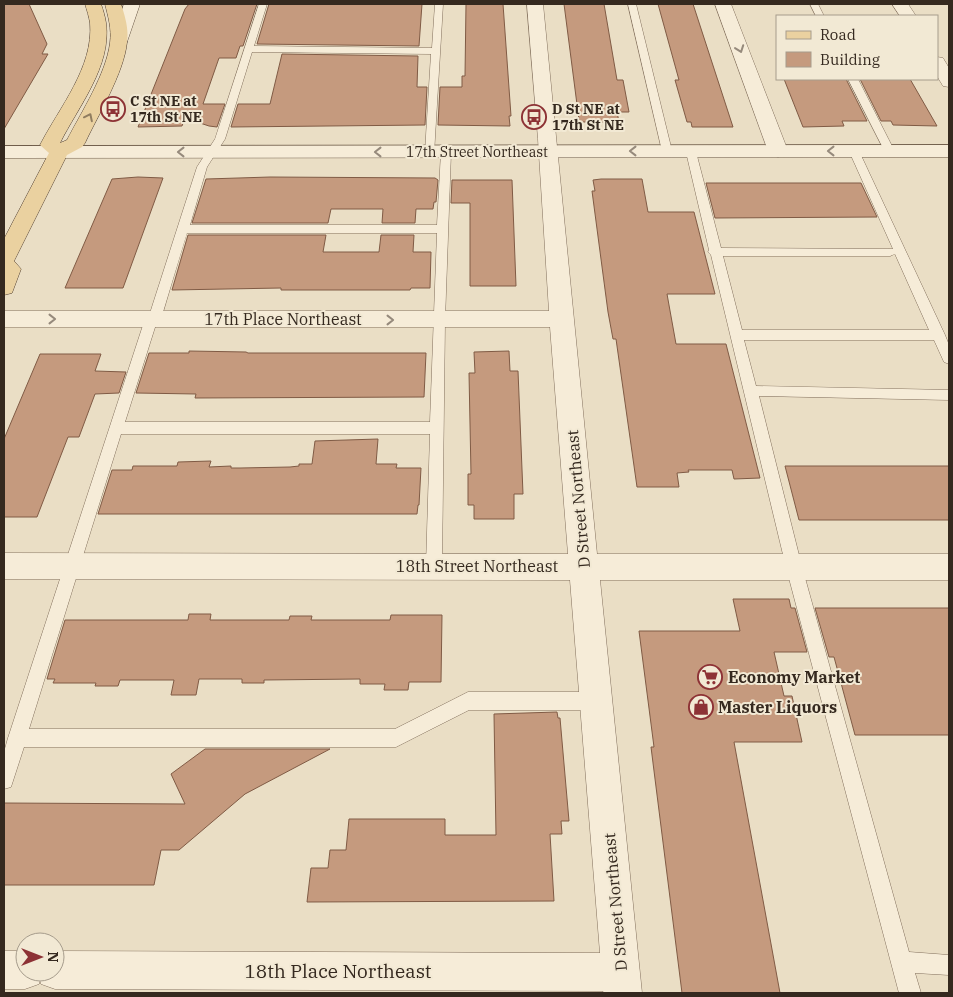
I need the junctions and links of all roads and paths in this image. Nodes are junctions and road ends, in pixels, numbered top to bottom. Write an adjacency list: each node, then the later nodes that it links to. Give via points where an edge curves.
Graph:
1 (93, 4): 22 (main road, via 98,22 96,51 50,145)
2 (114, 4): 11 (main road)
3 (132, 4): 11 (street)
4 (263, 4): 12 (lane)
5 (438, 4): 13 (lane)
6 (535, 4): 25 (street, D Street Northeast)
7 (632, 4): 17 (lane)
8 (722, 4): 18 (street, one-way to 18)
9 (900, 4): 10 (street)
10 (907, 15)
11 (119, 42): 22 (main road, one-way to 11, via 75,143 112,68)
12 (250, 49): 13 (lane); 23 (lane, via 220,140)
13 (436, 51): 24 (lane)
14 (938, 64): 16 (street)
15 (853, 80): 27 (lane)
16 (949, 82)
17 (667, 151): 25 (street, 17th Street Northeast, one-way to 25); 26 (street, 17th Street Northeast)
18 (778, 151): 19 (street, 17th Street Northeast, one-way to 18); 26 (street, 17th Street Northeast)
19 (854, 151): 27 (street, 17th Street Northeast); 40 (lane)
20 (949, 151): 27 (street, 17th Street Northeast)
21 (4, 152): 22 (street, 17th Street Northeast)
22 (59, 152): 23 (street, 17th Street Northeast, one-way to 22); 32 (main road)
23 (212, 152): 24 (street, 17th Street Northeast, one-way to 23); 28 (lane, via 202,167)
24 (438, 152): 25 (street, 17th Street Northeast); 29 (lane)
25 (549, 152): 37 (street, D Street Northeast)
26 (691, 152): 30 (lane)
27 (890, 152)
28 (184, 229): 29 (lane); 36 (lane, via 157,312)
29 (442, 229): 38 (lane)
30 (714, 252): 31 (lane); 39 (lane)
31 (890, 252)
32 (4, 260)
33 (4, 265): 34 (main road, via 10,269)
34 (4, 287)
35 (4, 319): 36 (street, 17th Place Northeast, one-way to 36)
36 (151, 319): 38 (street, 17th Place Northeast, one-way to 38); 44 (lane)
37 (561, 319): 38 (street, 17th Place Northeast); 46 (street, D Street Northeast)
38 (439, 320): 45 (lane)
39 (735, 335): 40 (lane); 42 (lane)
40 (939, 335): 41 (lane)
41 (949, 359)
42 (749, 391): 43 (lane); 50 (lane)
43 (949, 395)
44 (117, 428): 45 (lane); 48 (lane)
45 (437, 428): 49 (lane)
46 (584, 565): 49 (street, 18th Street Northeast); 50 (street, 18th Street Northeast); 52 (street, D Street Northeast)
47 (4, 566): 48 (street, 18th Street Northeast)
48 (72, 566): 49 (street, 18th Street Northeast); 53 (lane)
49 (434, 566)
50 (794, 567): 51 (street, 18th Street Northeast); 55 (lane)
51 (949, 567)
52 (597, 701): 53 (lane, via 468,701 396,738); 59 (street, D Street Northeast)
53 (17, 738): 54 (lane)
54 (4, 780)
55 (902, 962): 56 (lane); 60 (lane)
56 (949, 965)
57 (65, 970): 58 (street, 18th Place Northeast)
58 (419, 983): 59 (street, 18th Place Northeast)
59 (622, 983)
60 (910, 993)

